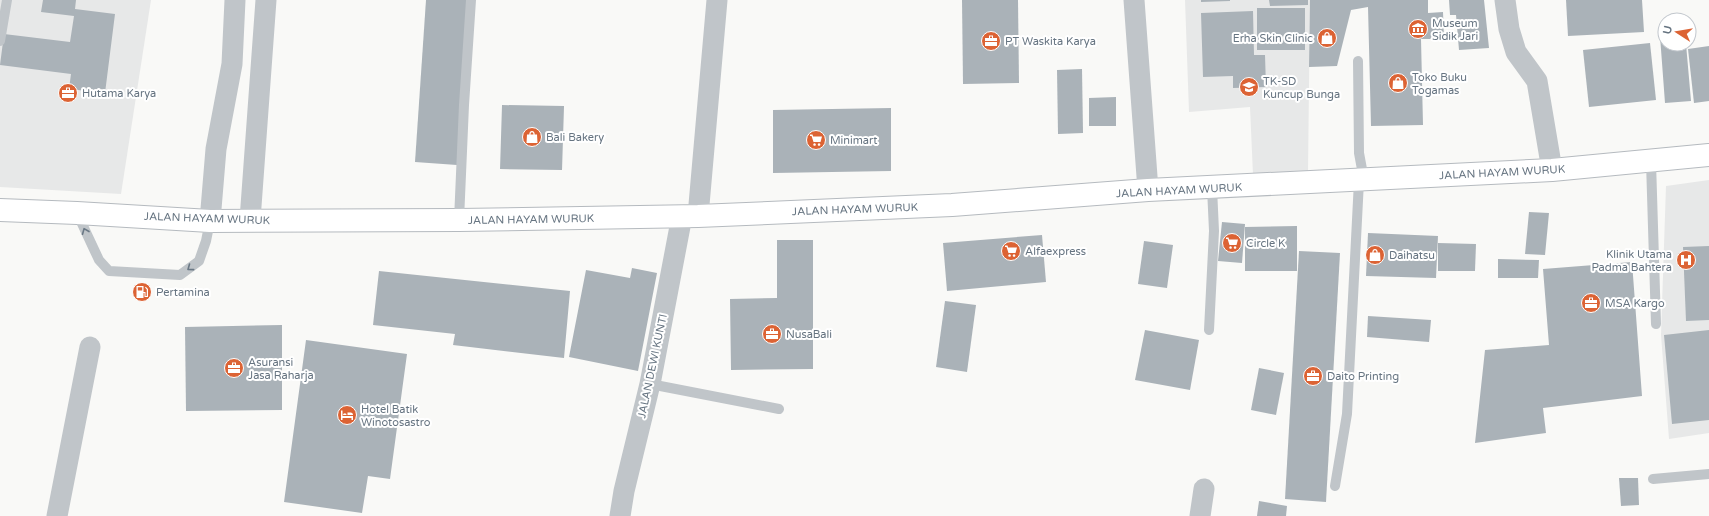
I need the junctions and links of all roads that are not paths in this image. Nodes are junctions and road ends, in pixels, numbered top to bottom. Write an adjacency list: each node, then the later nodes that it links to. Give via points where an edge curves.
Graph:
1 (7, 0): 8 (lane)
2 (235, 0): 21 (street, via 232,64 216,149)
3 (266, 0): 19 (street)
4 (471, 0): 20 (lane)
5 (717, 0): 18 (street, JALAN DEWI KUNTI)
6 (1134, 0): 15 (street)
7 (1505, 0): 12 (street, via 1516,52 1537,82)
8 (0, 41)
9 (1358, 61): 13 (lane, via 1359,153)
10 (1709, 155): 11 (main road, JALAN HAYAM WURUK)
11 (1651, 162): 12 (main road, JALAN HAYAM WURUK); 22 (lane)
12 (1552, 170): 13 (main road, JALAN HAYAM WURUK)
13 (1362, 180): 14 (main road, JALAN HAYAM WURUK); 29 (lane, via 1347,414)
14 (1212, 188): 15 (main road, JALAN HAYAM WURUK); 23 (lane, via 1214,232)
15 (1148, 190): 18 (main road, JALAN HAYAM WURUK, via 952,206)
16 (0, 210): 17 (main road, JALAN HAYAM WURUK)
17 (77, 213): 21 (main road, JALAN HAYAM WURUK); 21 (lane, one-way to 17, via 199,261 180,275 167,275 110,270 99,260)
18 (690, 216): 20 (main road, JALAN HAYAM WURUK); 25 (street, JALAN DEWI KUNTI)
19 (250, 220): 20 (main road, JALAN HAYAM WURUK); 21 (main road, JALAN HAYAM WURUK)
20 (459, 220)
21 (210, 221)
22 (1656, 324)
23 (1209, 330)
24 (90, 347): 31 (street)
25 (650, 384): 26 (lane); 32 (street, JALAN DEWI KUNTI)
26 (779, 408)
27 (1709, 474): 28 (lane)
28 (1652, 479)
29 (1335, 486)
30 (1204, 489): 33 (street)
31 (57, 516)
32 (620, 516)
33 (1200, 516)

